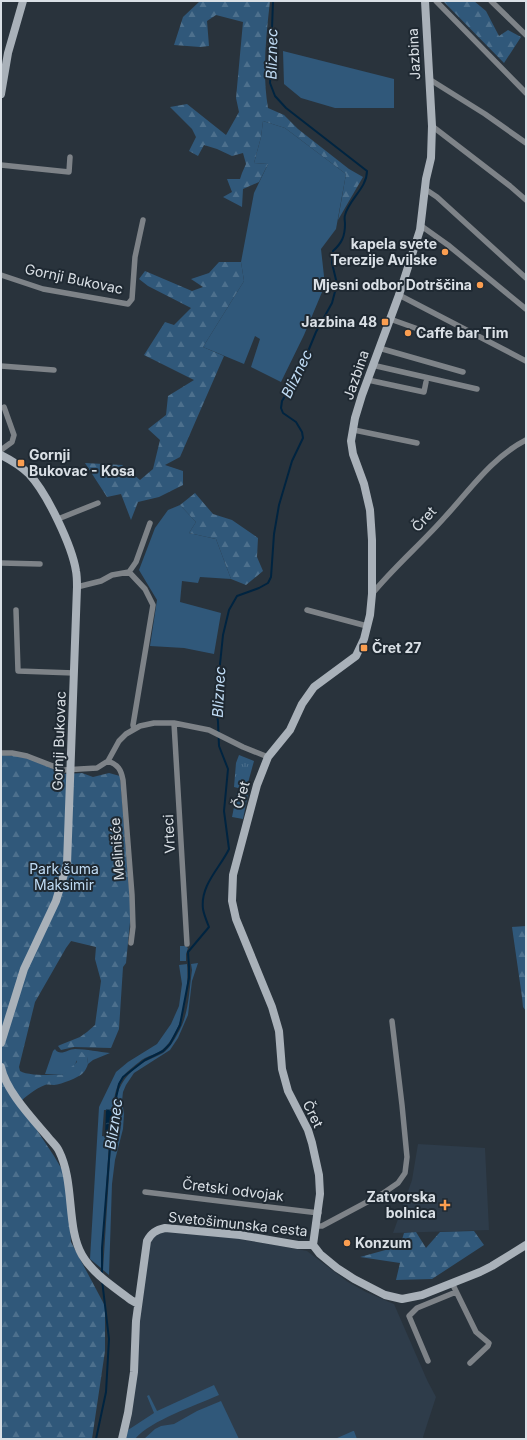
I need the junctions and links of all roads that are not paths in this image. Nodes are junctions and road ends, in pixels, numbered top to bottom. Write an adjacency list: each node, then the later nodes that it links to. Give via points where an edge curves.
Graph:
1 (23, 1): 8 (street, via 8,53)
2 (425, 1): 6 (street, Jazbina)
3 (436, 1): 7 (street)
4 (491, 1): 5 (street)
5 (526, 34)
6 (429, 79): 9 (street, Jazbina); 10 (street, via 507,128)
7 (526, 93)
8 (1, 94)
9 (432, 126): 13 (street, Jazbina, via 431,158); 14 (street)
10 (526, 144)
11 (70, 157): 12 (street, via 69,172)
12 (1, 165)
13 (425, 189): 16 (street, Jazbina); 18 (street)
14 (526, 200)
15 (143, 220): 17 (street, Gornji Bukovac, via 135,257 132,299 128,304 42,289)
16 (420, 225): 19 (street, Jazbina); 20 (street)
17 (1, 274)
18 (526, 278)
19 (399, 294): 21 (street, Jazbina); 24 (street)
20 (526, 309)
21 (390, 319): 22 (street); 23 (street, Jazbina)
22 (432, 334)
23 (379, 348): 25 (street, Jazbina); 28 (street)
24 (526, 361)
25 (372, 365): 29 (street, Jazbina); 31 (street)
26 (1, 366): 27 (street)
27 (54, 370)
28 (463, 372)
29 (368, 380): 30 (street, via 424,392); 33 (street, Jazbina)
30 (426, 382)
31 (477, 389)
32 (4, 407): 36 (street, via 14,435 12,442)
33 (354, 430): 35 (street); 45 (street, Jazbina, via 351,440 353,454 370,510)
34 (526, 440): 45 (street, Čret, via 513,447 477,478 444,518)
35 (417, 443)
36 (1, 450)
37 (1, 455): 39 (street, Gornji Bukovac, via 30,475)
38 (98, 503): 39 (street)
39 (58, 519): 44 (street, Gornji Bukovac, via 76,570)
40 (150, 524): 43 (street, via 136,562)
41 (1, 564): 42 (street)
42 (40, 564)
43 (128, 572): 44 (street); 51 (street, via 145,590 152,605)
44 (77, 587): 49 (street, Gornji Bukovac)
45 (372, 594): 48 (street, Čret)
46 (16, 610): 49 (street, via 18,670)
47 (307, 610): 48 (street)
48 (367, 626): 53 (street, Čret, via 356,656 314,686 290,730)
49 (74, 674): 55 (street, Gornji Bukovac)
50 (174, 723): 51 (street, via 154,723); 53 (street, via 210,730); 57 (street, Vrteci)
51 (134, 729): 54 (street, via 120,741)
52 (1, 753): 55 (street, via 21,754 63,770)
53 (268, 757): 62 (street, Čret, via 257,785 233,875 232,901 236,919 272,1007 279,1031 282,1069 288,1091 312,1143 319,1175)
54 (108, 761): 55 (street, via 97,768); 56 (street, Melinišće, via 116,764 122,772 132,895)
55 (71, 770): 59 (street, Gornji Bukovac, via 67,864 56,901 24,969)
56 (131, 943)
57 (187, 944)
58 (392, 1021): 63 (street, Svetošimunska cesta, via 407,1158 405,1173 398,1183 382,1194 322,1226)
59 (1, 1043)
60 (1, 1067): 68 (street, via 10,1090 59,1151 68,1179 75,1238 84,1258 97,1272)
61 (146, 1192): 62 (street, Čretski odvojak)
62 (319, 1213): 63 (street, Čret)
63 (316, 1226): 64 (street, Čret)
64 (313, 1244): 66 (street, Svetošimunska cesta, via 320,1254 354,1279 394,1298 412,1297); 68 (street, Svetošimunska cesta, via 298,1245 240,1235 159,1229 146,1241)
65 (526, 1246): 66 (street, Svetošimunska cesta, via 492,1266)
66 (452, 1283): 67 (street)
67 (456, 1292): 69 (street, via 417,1308 409,1316); 70 (street, via 476,1332 489,1343)
68 (138, 1304): 71 (street, Svetošimunska cesta, via 134,1372)
69 (428, 1361)
70 (470, 1363)
71 (122, 1439)

